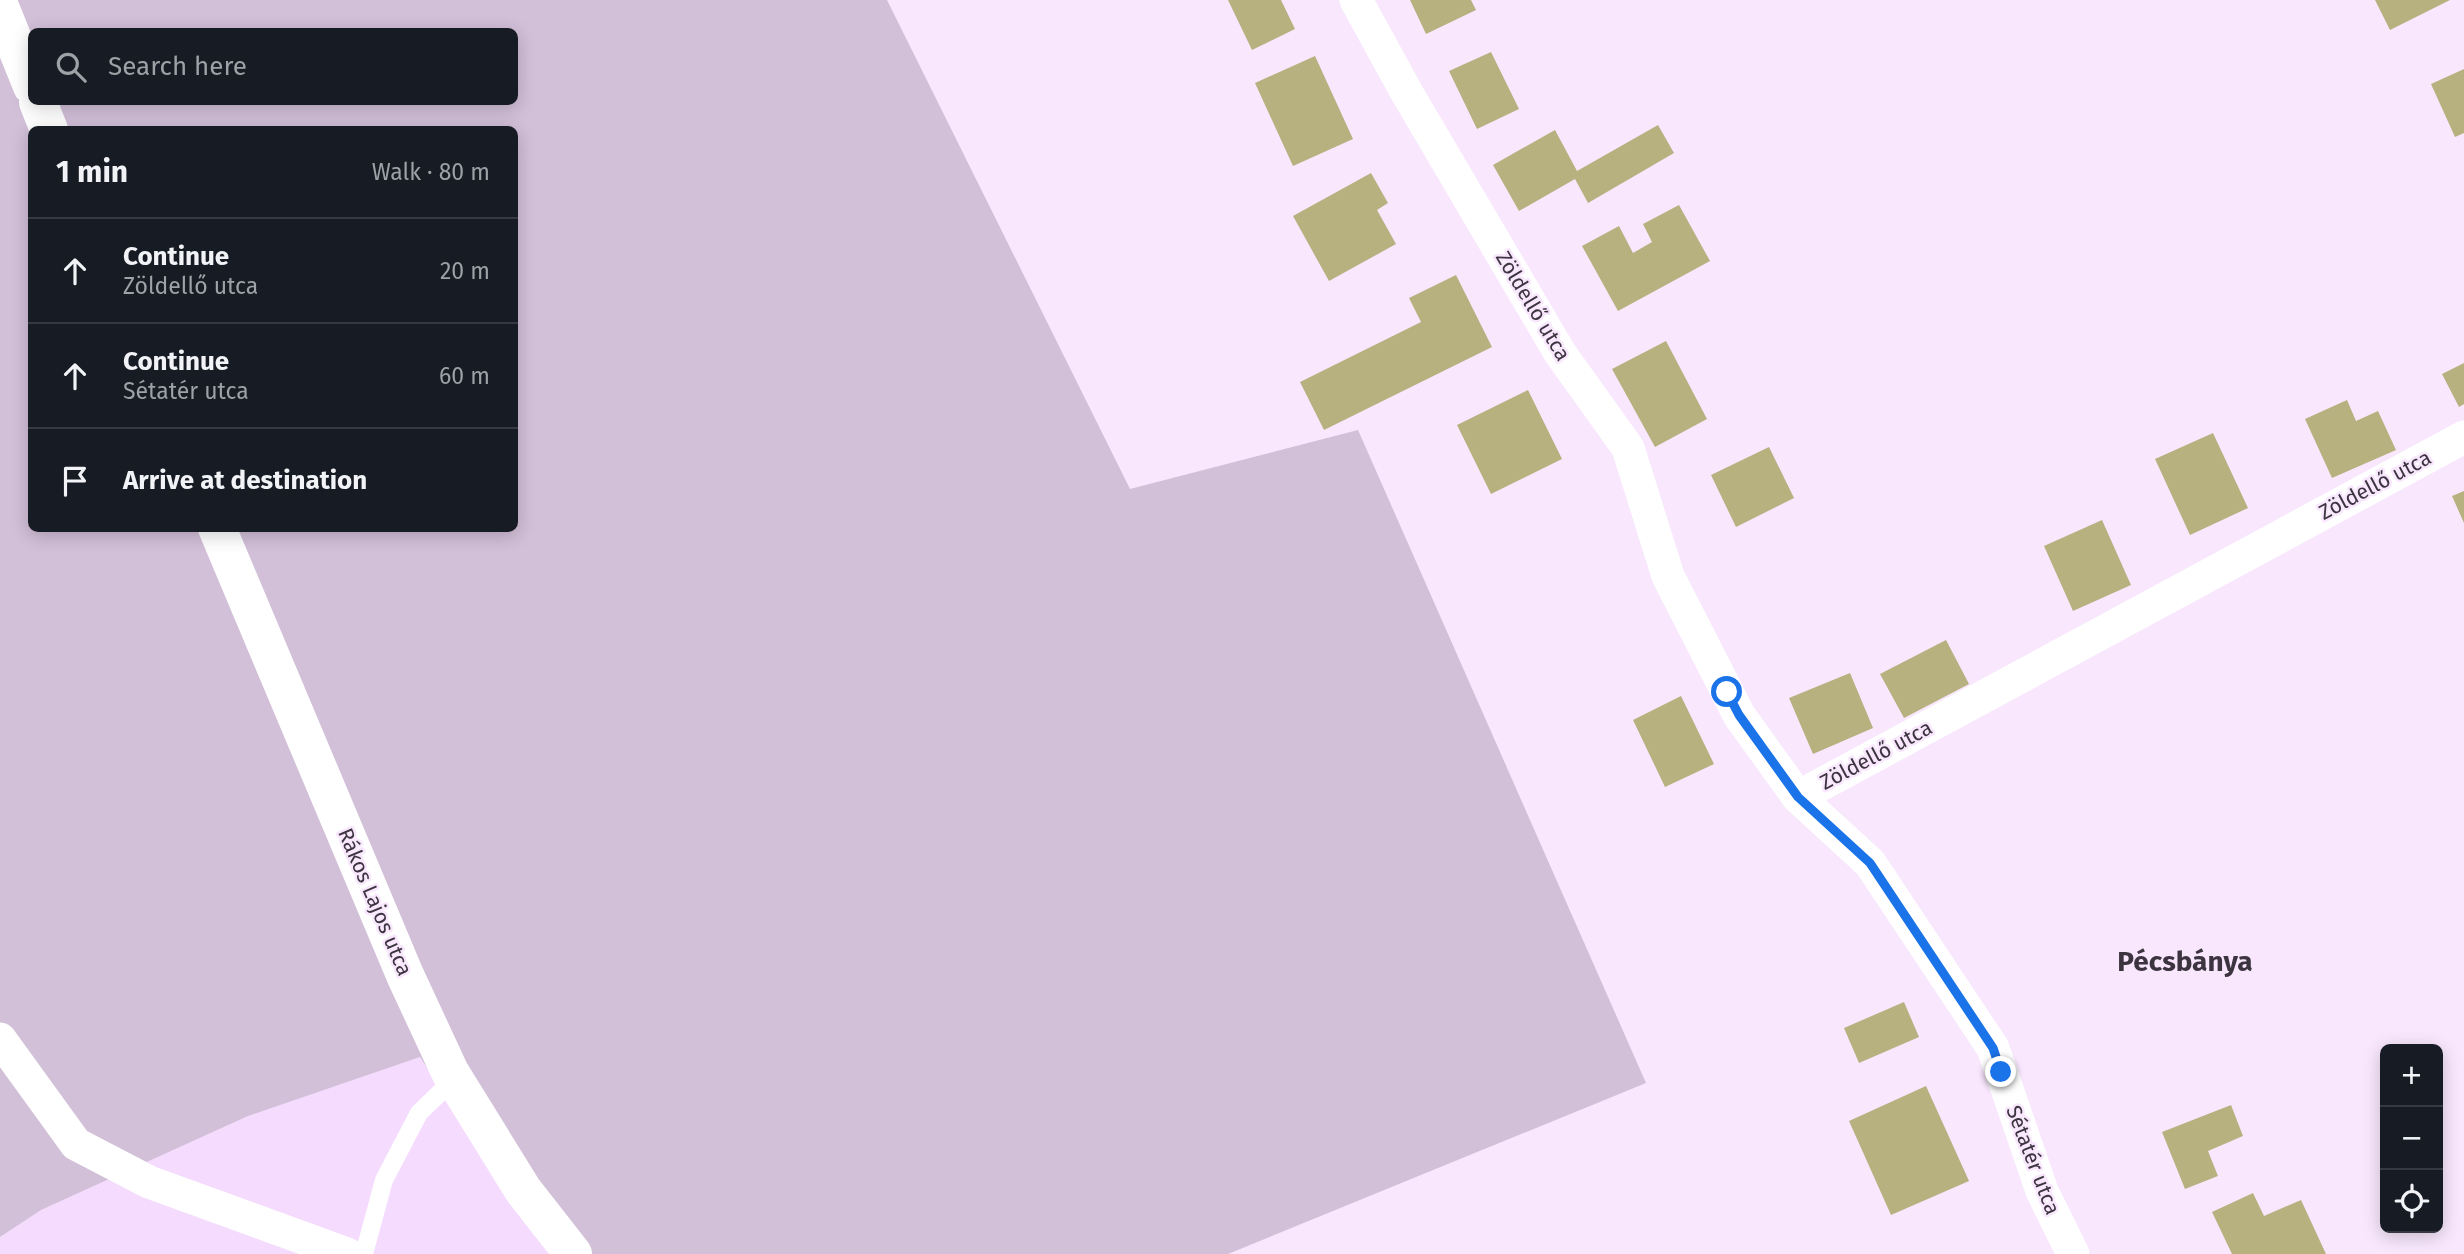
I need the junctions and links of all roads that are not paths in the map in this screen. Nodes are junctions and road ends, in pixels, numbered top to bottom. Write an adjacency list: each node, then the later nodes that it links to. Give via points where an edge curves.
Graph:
1 (1356, 0): 8 (street, Zöldellő utca, via 1560,353 1628,448 1668,576 1739,715)
2 (0, 7): 3 (street)
3 (28, 76)
4 (39, 105): 5 (street)
5 (47, 126)
6 (2464, 437): 8 (street, Zöldellő utca)
7 (219, 532): 10 (street, Rákos Lajos utca, via 405,975)
8 (1798, 797): 14 (street, Sétatér utca, via 1870,863 1993,1048 2042,1191)
9 (0, 1039): 11 (street, via 76,1144 149,1182)
10 (454, 1079): 12 (lane, via 419,1113 384,1180); 13 (street, Rákos Lajos utca, via 523,1190)
11 (347, 1254)
12 (364, 1254)
13 (573, 1254)
14 (2073, 1254)

